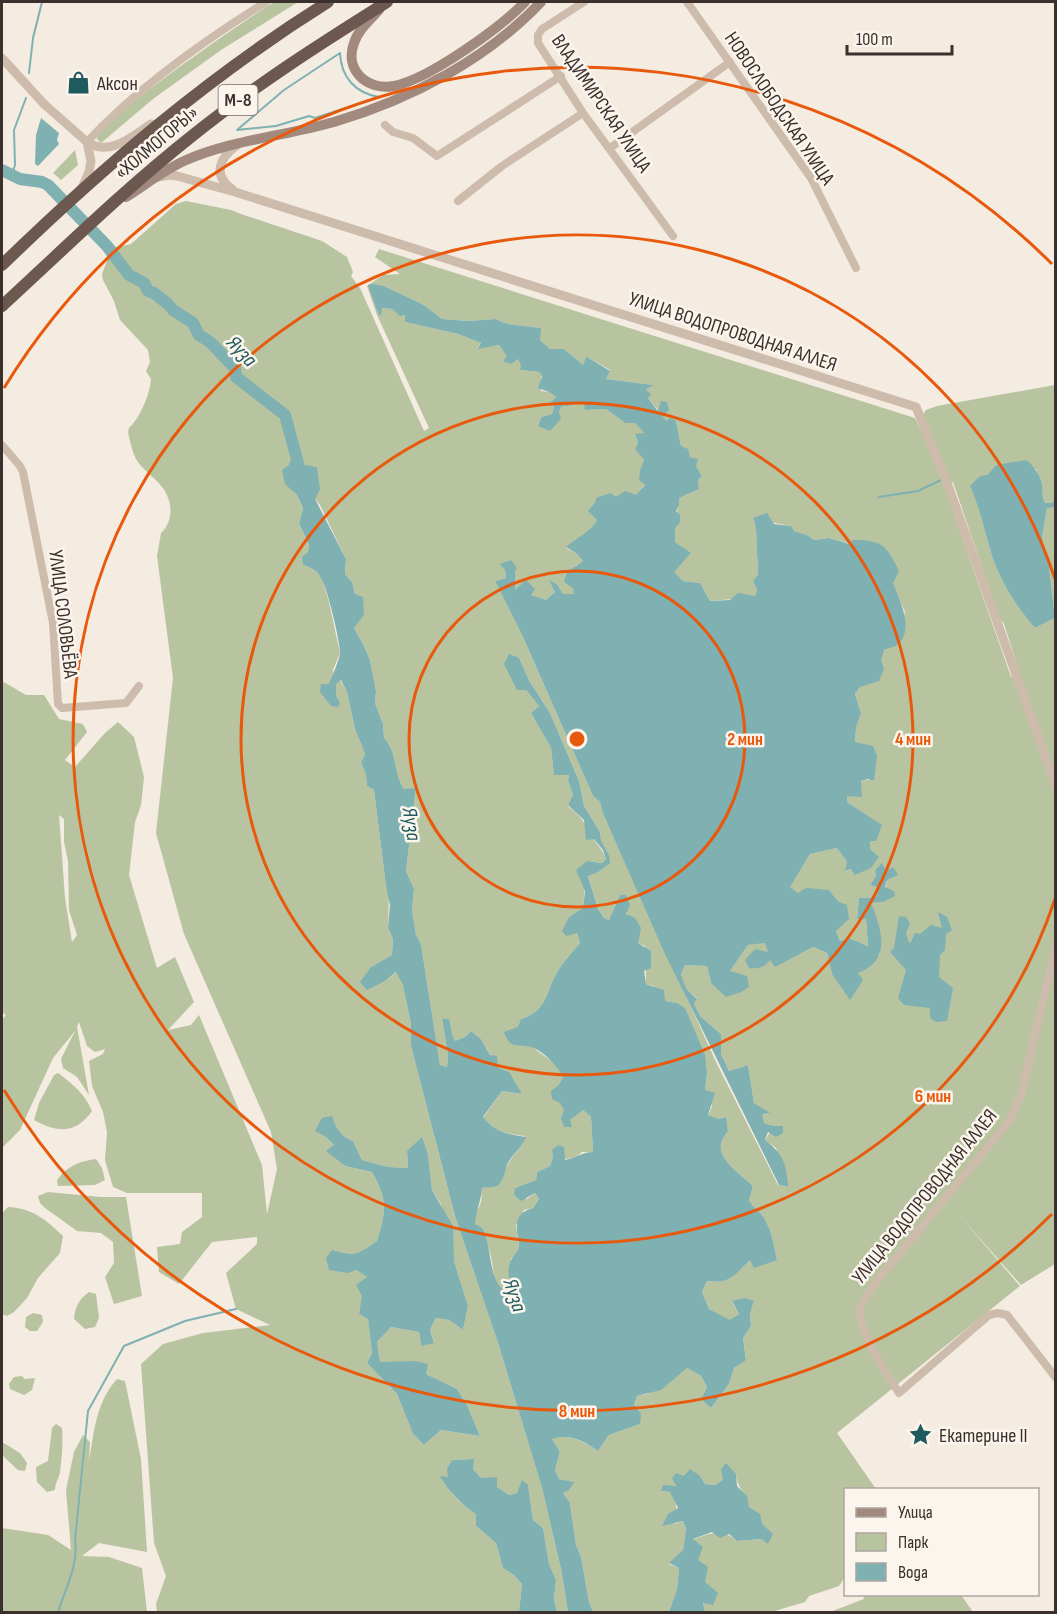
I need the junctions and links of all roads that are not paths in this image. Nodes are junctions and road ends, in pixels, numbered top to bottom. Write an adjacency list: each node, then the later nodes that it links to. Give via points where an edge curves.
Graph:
1 (266, 2): 14 (street, via 180,62)
2 (328, 2): 11 (highway, «ХОЛМОГОРЫ» / М-8, via 259,46)
3 (387, 2): 4 (main road, via 360,31 351,60 364,82 384,87 406,82 442,63 493,30); 21 (highway, «ХОЛМОГОРЫ» / М-8, via 248,93 191,136)
4 (525, 2)
5 (541, 2): 15 (main road, via 500,39 402,97 333,122)
6 (584, 2): 10 (street, ВЛАДИМИРСКАЯ УЛИЦА, via 539,33 541,48)
7 (687, 2): 9 (street, НОВОСЛОБОДСКАЯ УЛИЦА)
8 (2, 58): 14 (street, via 44,104)
9 (730, 62): 16 (street); 24 (street, НОВОСЛОБОДСКАЯ УЛИЦА, via 811,178)
10 (561, 76): 12 (street, ВЛАДИМИРСКАЯ УЛИЦА); 13 (street, via 437,156 413,138)
11 (171, 112): 14 (street, via 115,146 99,148); 18 (highway, «ХОЛМОГОРЫ» / М-8)
12 (583, 113): 16 (street, ВЛАДИМИРСКАЯ УЛИЦА); 20 (street, via 502,166)
13 (385, 125)
14 (87, 142): 18 (street, via 91,161)
15 (237, 145): 17 (main road, via 198,155); 19 (street, via 225,154 220,166 222,179)
16 (610, 148): 22 (street, ВЛАДИМИРСКАЯ УЛИЦА)
17 (153, 179): 19 (street, УЛИЦА ВОДОПРОВОДНАЯ АЛЛЕЯ, via 177,176); 21 (main road)
18 (80, 191): 23 (highway, М-8)
19 (235, 192): 28 (street, УЛИЦА ВОДОПРОВОДНАЯ АЛЛЕЯ, via 916,407 942,468)
20 (458, 201)
21 (101, 214): 25 (highway, М-8)
22 (673, 236)
23 (2, 265)
24 (856, 268)
25 (2, 306)
26 (2, 446): 27 (street, УЛИЦА СОЛОВЬЁВА, via 23,472 52,623 58,704 62,708 126,703)
27 (139, 686)
28 (1056, 786)
29 (1056, 945): 30 (street, УЛИЦА ВОДОПРОВОДНАЯ АЛЛЕЯ, via 1021,1095 1010,1120 876,1281 860,1305 860,1317 881,1365 899,1393 989,1315 998,1312 1007,1315)
30 (1056, 1378)

